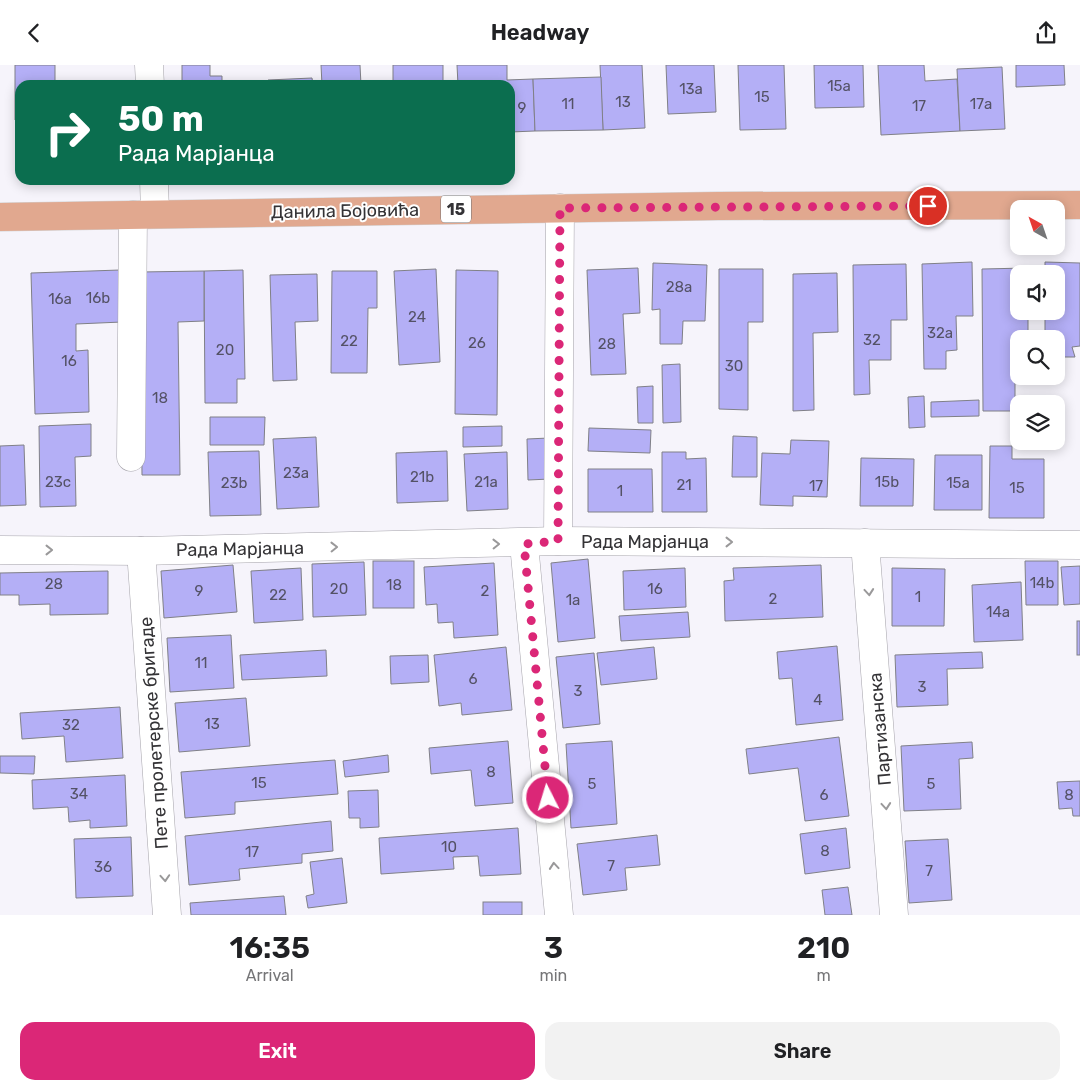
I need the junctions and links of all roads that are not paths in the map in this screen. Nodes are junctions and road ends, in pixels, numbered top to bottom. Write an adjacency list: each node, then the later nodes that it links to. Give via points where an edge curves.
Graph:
1 (149, 65): 2 (street)
2 (150, 80)
3 (153, 185): 6 (street)
4 (1080, 205): 5 (main road, Данила Бојовића / 15)
5 (560, 208): 6 (main road, Данила Бојовића / 15); 9 (street)
6 (144, 215): 7 (main road, Данила Бојовића / 15); 8 (street)
7 (0, 217)
8 (131, 457)
9 (558, 541): 10 (street, Рада Марјанца, one-way to 10); 11 (street, Рада Марјанца)
10 (865, 543): 12 (street, Рада Марјанца); 17 (street, Партизанска, one-way to 17)
11 (524, 544): 14 (street, Рада Марјанца, one-way to 11); 16 (street, one-way to 11)
12 (1080, 545)
13 (0, 550): 14 (street, Рада Марјанца, one-way to 14)
14 (141, 551): 15 (street, Пете пролетерске бригаде, one-way to 15)
15 (167, 915)
16 (559, 915)
17 (894, 915)

